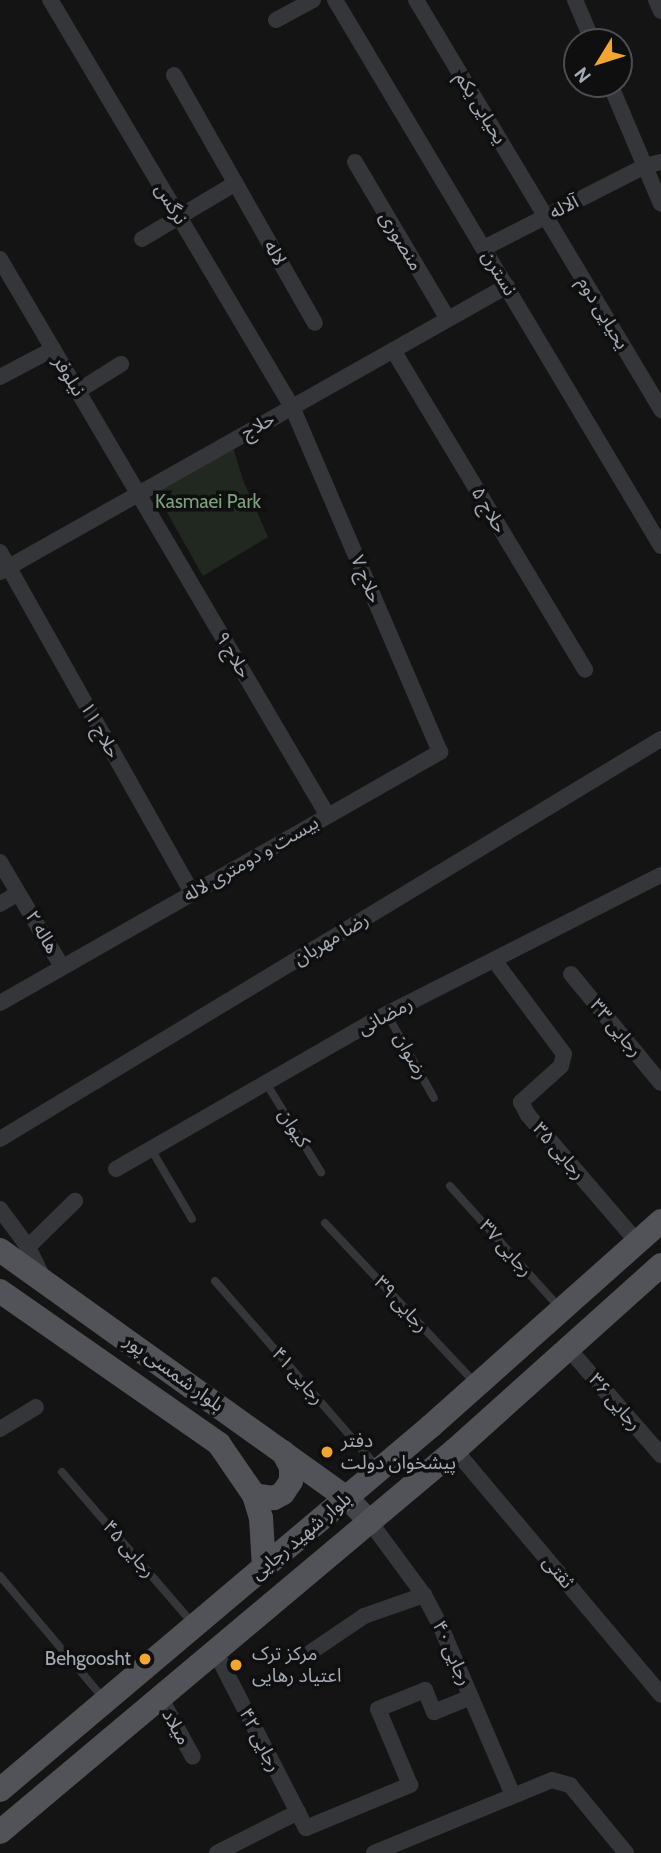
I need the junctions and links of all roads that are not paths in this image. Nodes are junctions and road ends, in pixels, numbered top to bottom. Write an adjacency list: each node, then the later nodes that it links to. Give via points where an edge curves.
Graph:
1 (50, 0): 18 (street, نرگس)
2 (313, 0): 8 (street)
3 (335, 0): 20 (street, نسترن)
4 (416, 0): 17 (street, یحیایی یکم)
5 (575, 0): 9 (street)
6 (656, 0): 7 (street)
7 (661, 11)
8 (276, 20)
9 (587, 28)
10 (174, 75): 15 (street, لاله)
11 (616, 98): 14 (street)
12 (355, 162): 23 (street, منصوری)
13 (661, 162): 14 (street, آلاله)
14 (645, 166): 16 (street); 17 (street, آلاله)
15 (236, 183): 18 (street); 24 (street, لاله)
16 (661, 204)
17 (546, 217): 20 (street, آلاله); 31 (street, یحیایی دوم)
18 (180, 218): 19 (street); 30 (street, نرگس)
19 (142, 239)
20 (484, 248): 22 (street, نسترن)
21 (0, 259): 25 (street, نیلوفر)
22 (507, 286): 23 (street, حلاج); 33 (street, نسترن)
23 (448, 319): 26 (street, حلاج)
24 (315, 323)
25 (53, 349): 28 (street); 29 (street, نیلوفر)
26 (393, 350): 30 (street, حلاج); 36 (street, حلاج ۵)
27 (121, 364): 29 (street)
28 (0, 377)
29 (78, 391): 32 (street, نیلوفر)
30 (292, 407): 32 (street, حلاج); 38 (street, حلاج ۷)
31 (661, 410)
32 (138, 494): 35 (street, حلاج); 39 (street, حلاج ۹)
33 (661, 546)
34 (0, 552): 35 (street, حلاج ۱۱)
35 (4, 570): 43 (street, حلاج ۱۱)
36 (585, 670)
37 (661, 738): 53 (street, رضا مهربان)
38 (440, 752): 39 (street, بیست و دومتری لاله)
39 (328, 816): 43 (street, بیست و دومتری لاله)
40 (0, 862): 42 (street, هاله ۲)
41 (661, 875): 45 (street, رمضانی)
42 (18, 893): 44 (street); 46 (street, هاله ۲)
43 (192, 893): 46 (street, بیست و دومتری لاله)
44 (0, 904)
45 (494, 960): 49 (street, رمضانی); 63 (street, رجایی ۳۵, via 564,1054 561,1066 521,1102)
46 (62, 967): 48 (street, بیست و دومتری لاله)
47 (570, 974): 51 (street, رجایی ۳۳)
48 (0, 1003)
49 (387, 1014): 50 (street, رمضانی); 52 (lane, رضوان)
50 (266, 1083): 54 (street, رمضانی); 56 (lane, کیوان)
51 (661, 1083)
52 (434, 1098)
53 (0, 1139)
54 (151, 1149): 55 (street, رمضانی); 60 (lane)
55 (116, 1169)
56 (321, 1172)
57 (450, 1185): 70 (lane, رجایی ۳۷)
58 (75, 1201): 64 (street)
59 (0, 1209): 64 (street)
60 (192, 1219)
61 (661, 1222): 63 (main road, بلوار شهید رجایی)
62 (325, 1223): 72 (lane, رجایی ۳۹)
63 (638, 1243): 70 (main road, بلوار شهید رجایی)
64 (28, 1247): 67 (street)
65 (0, 1250): 67 (main road, بلوار شمسی پور)
66 (661, 1265): 71 (main road, بلوار شهید رجایی)
67 (43, 1278): 76 (main road, بلوار شمسی پور)
68 (215, 1282): 78 (lane, رجایی ۴۱)
69 (0, 1291): 80 (main road, بلوار شمسی پور, via 219,1444)
70 (562, 1310): 72 (main road, بلوار شهید رجایی)
71 (568, 1348): 75 (main road, بلوار شهید رجایی); 77 (street, رجایی ۳۶)
72 (478, 1385): 78 (main road, بلوار شهید رجایی)
73 (36, 1407): 74 (street)
74 (0, 1429)
75 (455, 1450): 82 (main road, بلوار شهید رجایی); 89 (street, ثقتی)
76 (283, 1452): 80 (main road, via 291,1467 283,1493 274,1498); 81 (main road, بلوار شمسی پور)
77 (661, 1455)
78 (380, 1470): 81 (main road, بلوار شهید رجایی)
79 (62, 1472): 86 (lane, رجایی ۴۵)
80 (254, 1494): 83 (main road, بلوار شمسی پور, via 261,1518)
81 (347, 1498): 82 (main road); 83 (main road, بلوار شهید رجایی)
82 (370, 1522): 85 (street, رجایی ۴۰); 87 (main road, بلوار شهید رجایی)
83 (264, 1567): 86 (main road, بلوار شهید رجایی)
84 (0, 1576): 92 (lane)
85 (424, 1595): 88 (street, via 364,1616); 91 (street, رجایی ۴۰)
86 (195, 1626): 92 (main road, بلوار شهید رجایی)
87 (215, 1651): 90 (main road, بلوار شهید رجایی); 96 (street, رجایی ۴۲)
88 (311, 1651)
89 (661, 1695)
90 (160, 1697): 93 (street, میلاد); 97 (main road, بلوار شهید رجایی)
91 (471, 1697): 95 (street, رجایی ۴۰); 96 (street, رجایی ۴۲, via 435,1712 425,1690 378,1709 410,1785 306,1828)
92 (106, 1701): 94 (main road, بلوار شهید رجایی)
93 (193, 1757)
94 (0, 1790)
95 (513, 1795): 99 (street); 100 (street, via 552,1780 570,1785)
96 (298, 1812): 98 (street)
97 (0, 1832)
98 (217, 1853)
99 (374, 1853)
100 (626, 1853)

